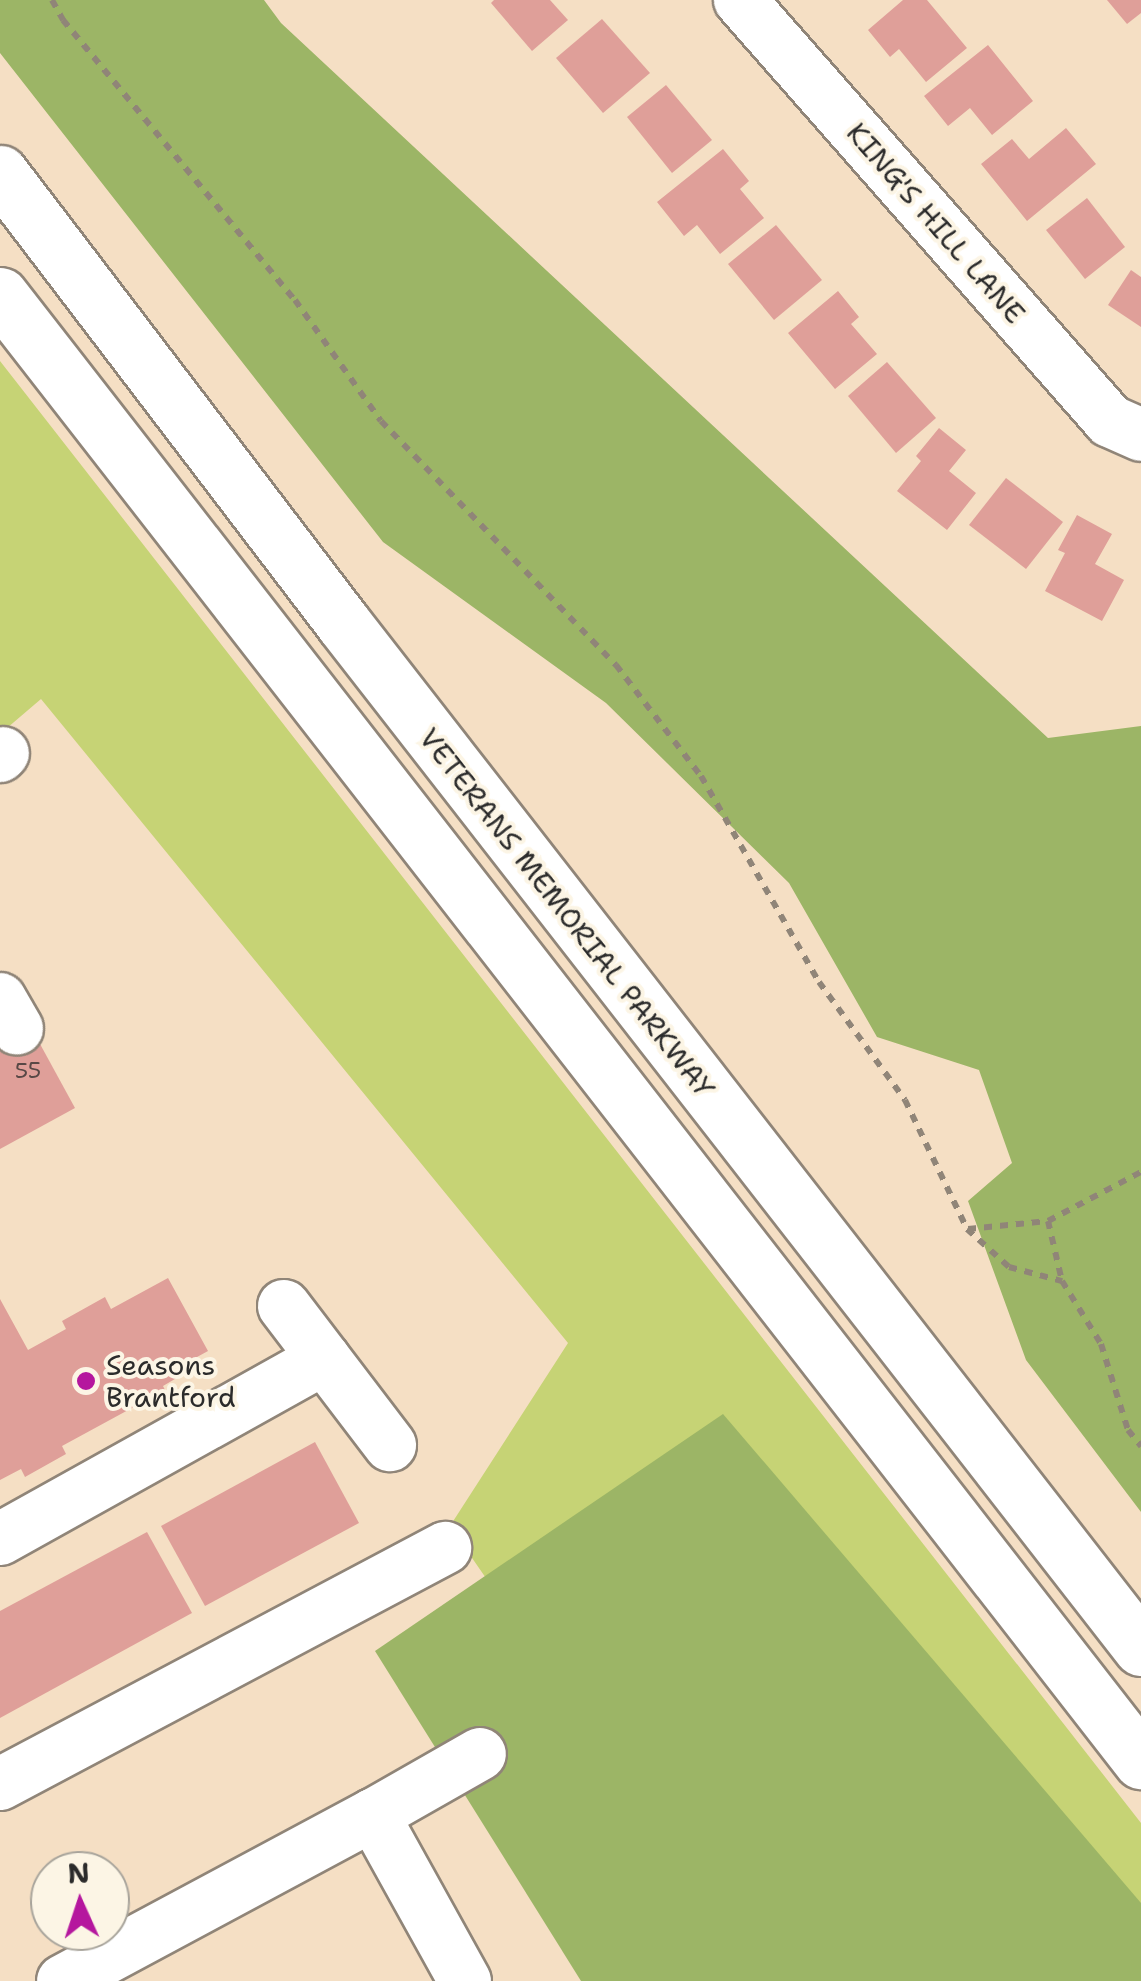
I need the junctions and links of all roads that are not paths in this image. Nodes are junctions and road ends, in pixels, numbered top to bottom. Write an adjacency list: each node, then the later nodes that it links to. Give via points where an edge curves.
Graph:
1 (740, 0): 4 (street, KING'S HILL LANE, via 1110,421)
2 (0, 173): 10 (main road, VETERANS MEMORIAL PARKWAY)
3 (0, 295): 12 (main road)
4 (1141, 435)
5 (284, 1306): 6 (street)
6 (324, 1359): 7 (street); 8 (street)
7 (390, 1445)
8 (0, 1539)
9 (445, 1548): 13 (street)
10 (1141, 1648)
11 (480, 1754): 14 (street)
12 (1141, 1761)
13 (0, 1784)
14 (373, 1815): 15 (street); 16 (street)
15 (453, 1977)
16 (63, 1981)

